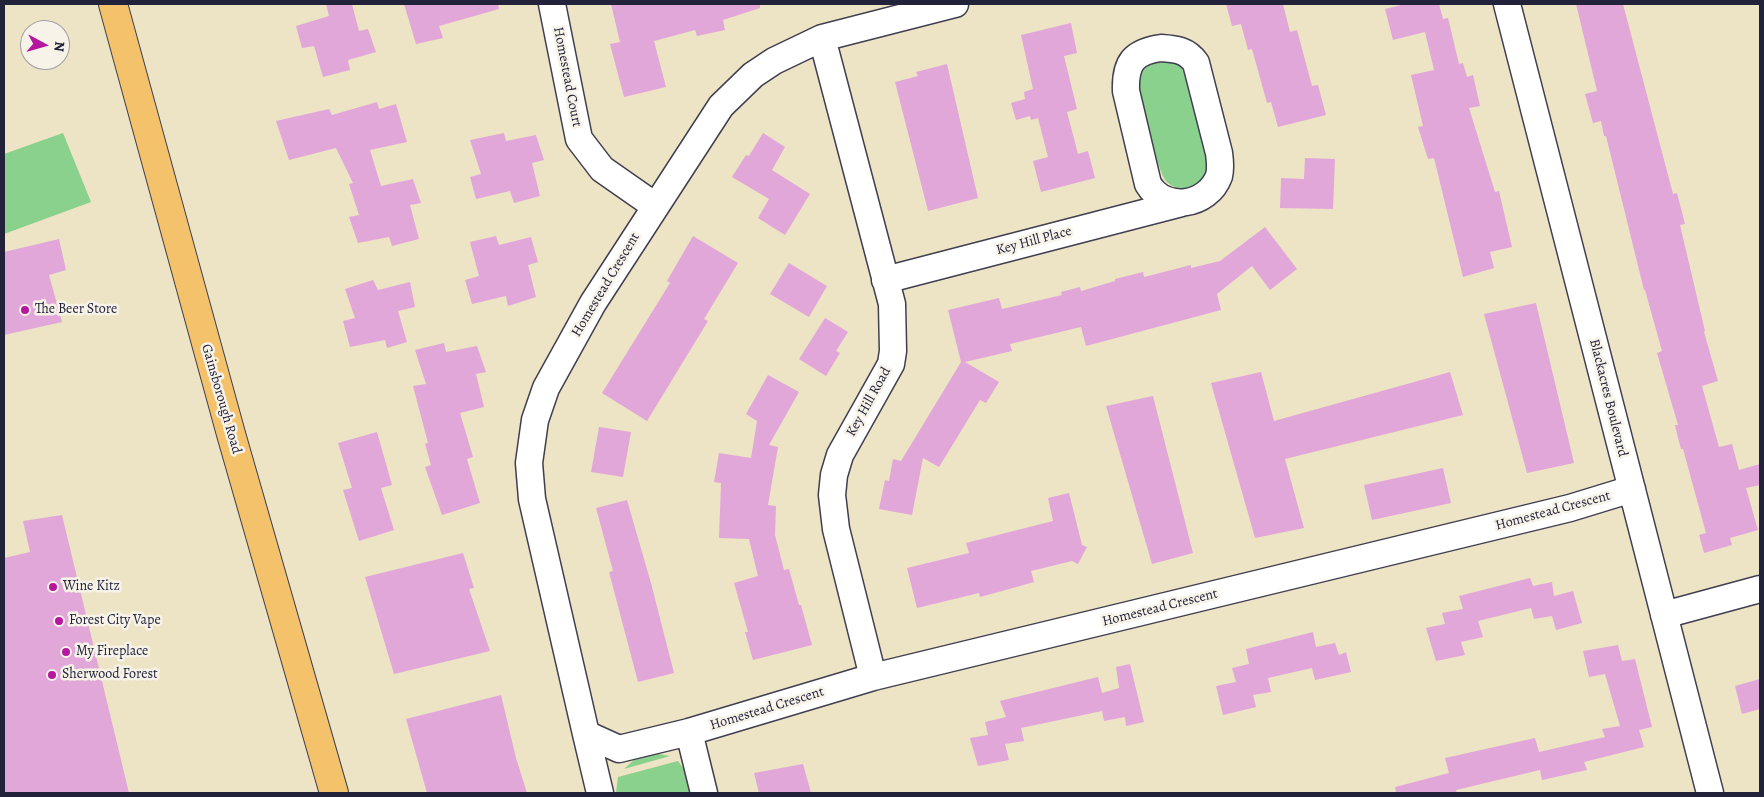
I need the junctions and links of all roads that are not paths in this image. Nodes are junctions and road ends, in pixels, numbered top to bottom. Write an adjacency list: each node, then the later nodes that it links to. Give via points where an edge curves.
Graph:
1 (113, 4): 15 (main road, Gainsborough Road)
2 (552, 4): 7 (street, Homestead Court, via 579,139 602,170)
3 (955, 4): 5 (street, Homestead Crescent)
4 (1506, 4): 9 (street, Blackacres Boulevard)
5 (822, 38): 7 (street, Homestead Crescent, via 753,75 721,106); 8 (street, Key Hill Road)
6 (1183, 202): 6 (street, Key Hill Place, via 1194,200 1213,185 1218,176 1219,152 1196,62 1181,50 1150,49 1141,53 1128,67 1126,91 1148,184 1161,198 1172,203); 8 (street, Key Hill Place)
7 (655, 206): 14 (street, Homestead Crescent, via 593,303 546,388 535,420 529,463 532,499)
8 (885, 280): 12 (street, Key Hill Road, via 892,304 893,351 890,364 840,455 832,495 836,529)
9 (1632, 489): 11 (street, Blackacres Boulevard); 12 (street, Homestead Crescent, via 1570,508)
10 (1760, 589): 11 (street)
11 (1664, 615): 18 (street, Blackacres Boulevard)
12 (873, 677): 13 (street, Homestead Crescent)
13 (689, 732): 14 (street, Homestead Crescent, via 619,749); 17 (street)
14 (586, 734): 16 (street, Homestead Crescent)
15 (334, 793)
16 (600, 793)
17 (704, 793)
18 (1710, 793)

